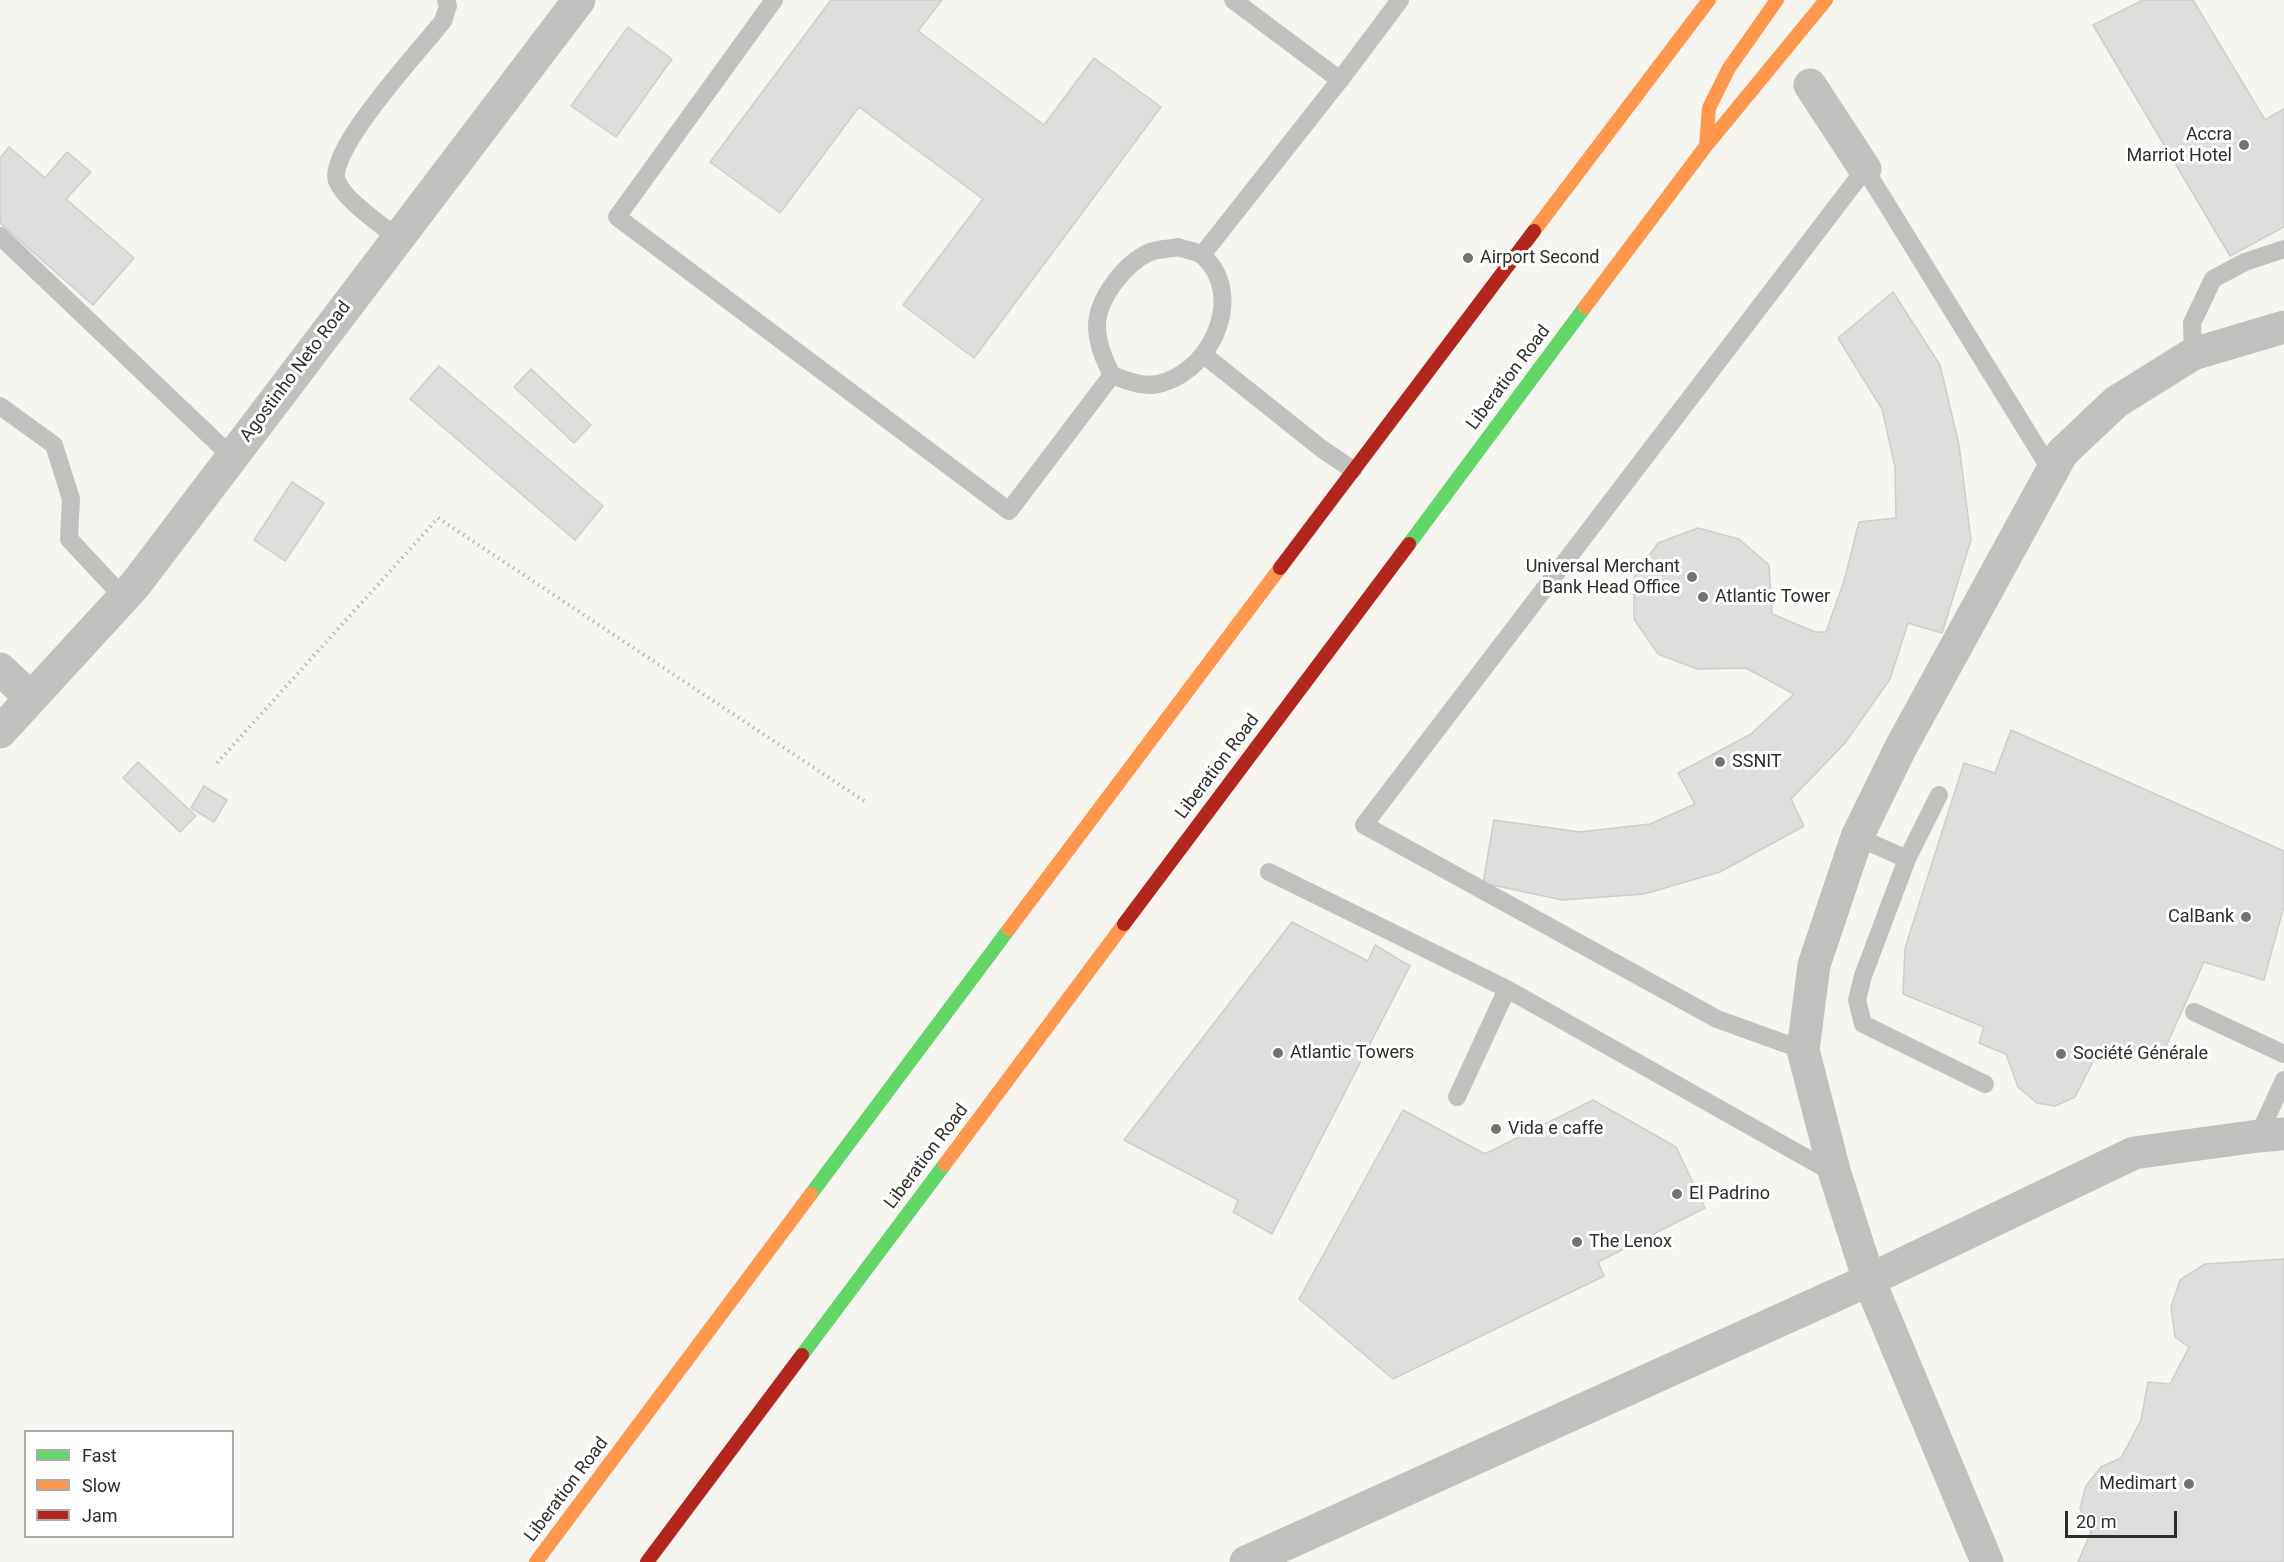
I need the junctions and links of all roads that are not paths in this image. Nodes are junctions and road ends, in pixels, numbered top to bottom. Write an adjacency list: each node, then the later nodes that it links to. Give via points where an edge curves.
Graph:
1 (446, 0): 14 (lane, via 443,21 366,115 338,160 337,180 347,196)
2 (579, 0): 14 (street, Agostinho Neto Road)
3 (774, 0): 20 (lane, via 616,217 1009,511)
4 (1233, 0): 9 (lane)
5 (1400, 0): 9 (lane)
6 (1709, 0): 23 (highway, Liberation Road)
7 (1777, 0): 11 (highway, via 1729,68 1709,108)
8 (1826, 0): 11 (highway, Liberation Road)
9 (1340, 80): 16 (lane)
10 (1810, 85): 12 (street)
11 (1706, 146): 44 (highway, Liberation Road)
12 (1865, 169): 24 (lane); 35 (lane, via 1364,825 1717,1019)
13 (0, 236): 22 (lane)
14 (398, 238): 22 (street, Agostinho Neto Road)
15 (2284, 249): 18 (lane, via 2245,262 2213,279 2192,323)
16 (1202, 255): 19 (lane, via 1217,273 1222,303 1218,328); 20 (lane, via 1178,247 1150,252 1122,272 1102,303 1097,326 1101,353)
17 (2284, 327): 18 (street)
18 (2193, 354): 24 (street, via 2116,402 2062,453)
19 (1204, 355): 20 (lane, via 1190,370 1164,383 1139,385); 23 (lane, via 1322,450)
20 (1112, 375)
21 (0, 406): 25 (lane, via 54,445 70,499 69,539)
22 (232, 457): 25 (street, Agostinho Neto Road)
23 (1353, 470): 43 (highway, Liberation Road)
24 (2052, 472): 30 (street, via 1901,747)
25 (123, 598): 27 (street, Agostinho Neto Road)
26 (0, 669): 27 (street)
27 (31, 699): 28 (street, Agostinho Neto Road)
28 (0, 732)
29 (1939, 795): 31 (lane)
30 (1857, 837): 31 (lane); 35 (street, via 1814,965)
31 (1907, 859): 38 (lane, via 1863,976 1857,1000 1863,1024)
32 (1269, 872): 33 (lane)
33 (1507, 989): 39 (lane); 41 (lane)
34 (2194, 1012): 36 (lane)
35 (1803, 1050): 41 (street)
36 (2284, 1054)
37 (2284, 1080): 40 (lane)
38 (1985, 1084)
39 (1457, 1097)
40 (2271, 1135): 42 (street, via 2134,1153)
41 (1835, 1174): 42 (street)
42 (1869, 1280): 45 (street); 46 (street)
43 (536, 1562)
44 (647, 1562)
45 (1246, 1562)
46 (1987, 1562)

